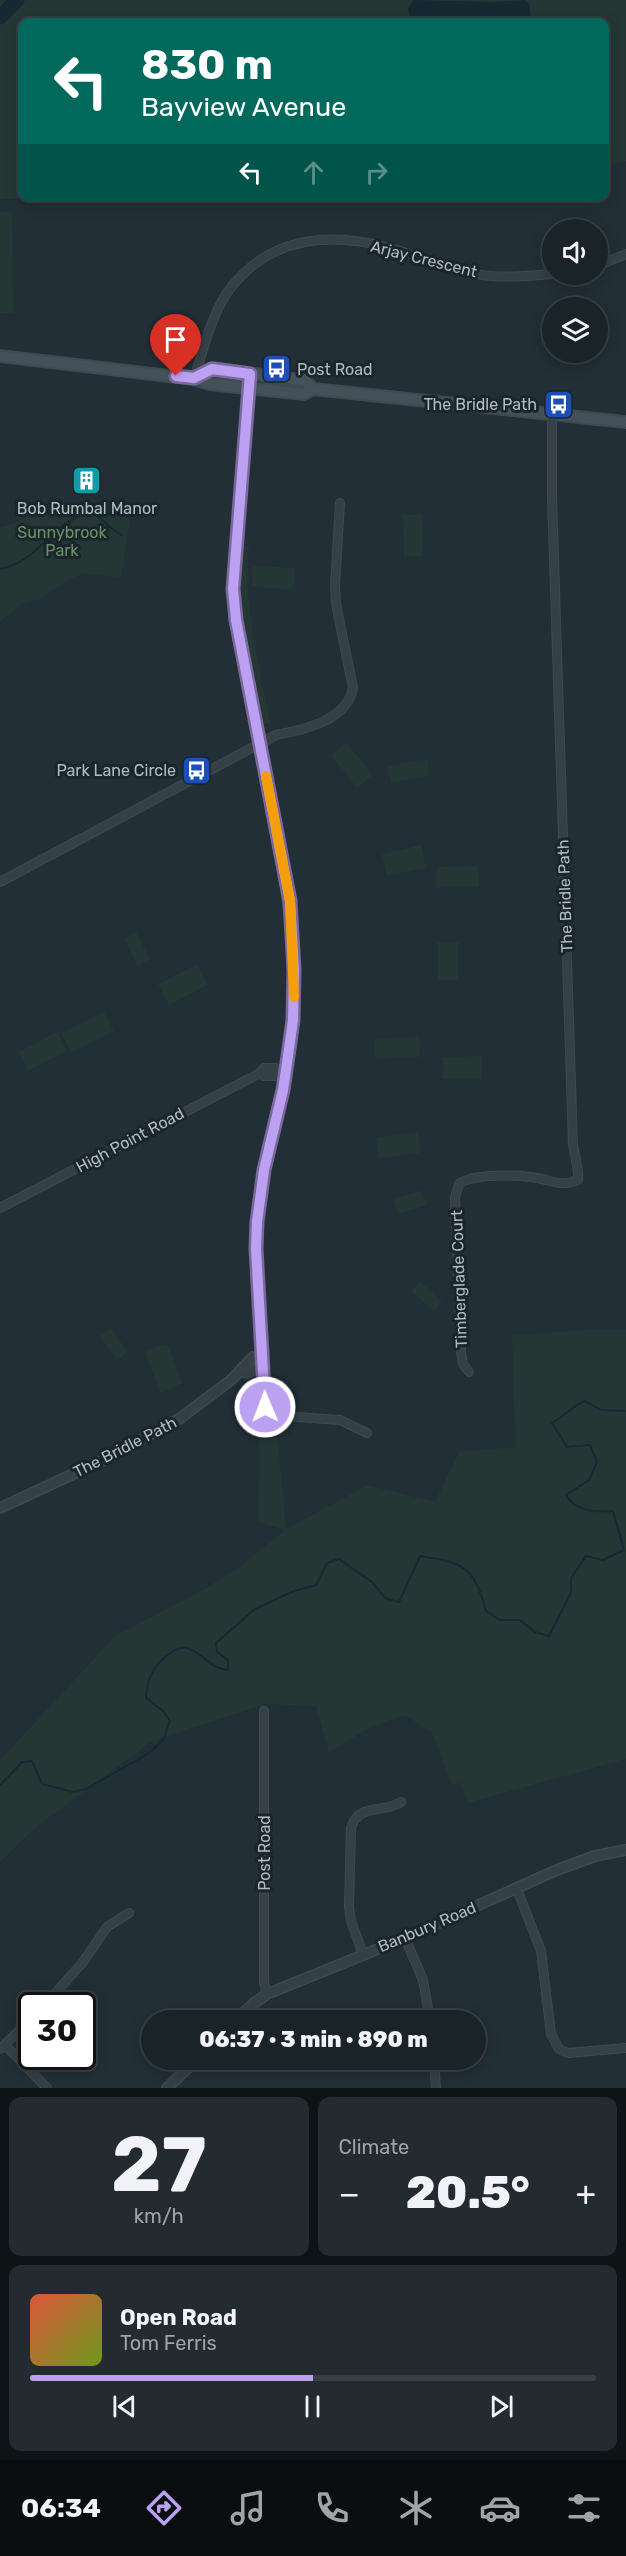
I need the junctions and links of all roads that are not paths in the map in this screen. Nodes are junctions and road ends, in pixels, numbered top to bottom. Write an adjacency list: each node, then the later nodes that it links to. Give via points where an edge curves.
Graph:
1 (626, 254): 2 (street)
2 (608, 261)
3 (542, 275): 6 (street, Arjay Crescent, via 471,273 385,247 337,239 296,242 259,258 231,287 209,329)
4 (0, 356): 6 (main road)
5 (250, 374): 6 (main road, via 212,369); 7 (street); 8 (main road, via 306,381)
6 (194, 378): 7 (main road, via 210,384)
7 (249, 388): 8 (main road, via 304,394); 12 (street, via 233,589)
8 (313, 389): 9 (main road)
9 (552, 415): 10 (main road); 15 (street, The Bridle Path, via 573,1145 578,1180 567,1185 515,1176 469,1178)
10 (626, 422)
11 (340, 503): 12 (street, via 336,604 353,688 351,697 325,722 276,735)
12 (260, 744): 13 (street); 14 (street, via 290,901 293,1020)
13 (0, 882)
14 (283, 1072): 16 (street, High Point Road, via 264,1068); 17 (street, via 257,1222)
15 (459, 1184): 18 (street, Timberglade Court, via 455,1197 461,1353)
16 (0, 1208)
17 (264, 1357): 19 (street, via 268,1416 340,1420); 20 (street, The Bridle Path, via 256,1369 241,1371 179,1419 147,1438)
18 (469, 1372)
19 (367, 1433)
20 (0, 1508)
21 (264, 1711): 29 (street, Post Road)
22 (401, 1802): 27 (street, via 360,1813 351,1827 349,1907)
23 (626, 1850): 24 (street, Banbury Road, via 595,1856)
24 (517, 1889): 26 (street, Banbury Road); 34 (street, via 542,1951 551,2034 559,2049 568,2053)
25 (129, 1913): 28 (street, via 107,1928)
26 (405, 1938): 27 (street, Banbury Road); 31 (street, via 423,1980)
27 (363, 1954): 29 (street, Banbury Road)
28 (56, 1992)
29 (267, 1994): 30 (street, Banbury Road)
30 (247, 2010)
31 (428, 2010)
32 (18, 2032): 33 (street)
33 (2, 2047): 37 (street)
34 (626, 2048)
35 (186, 2070): 38 (street)
36 (435, 2070): 39 (street)
37 (47, 2088)
38 (167, 2088)
39 (436, 2088)

